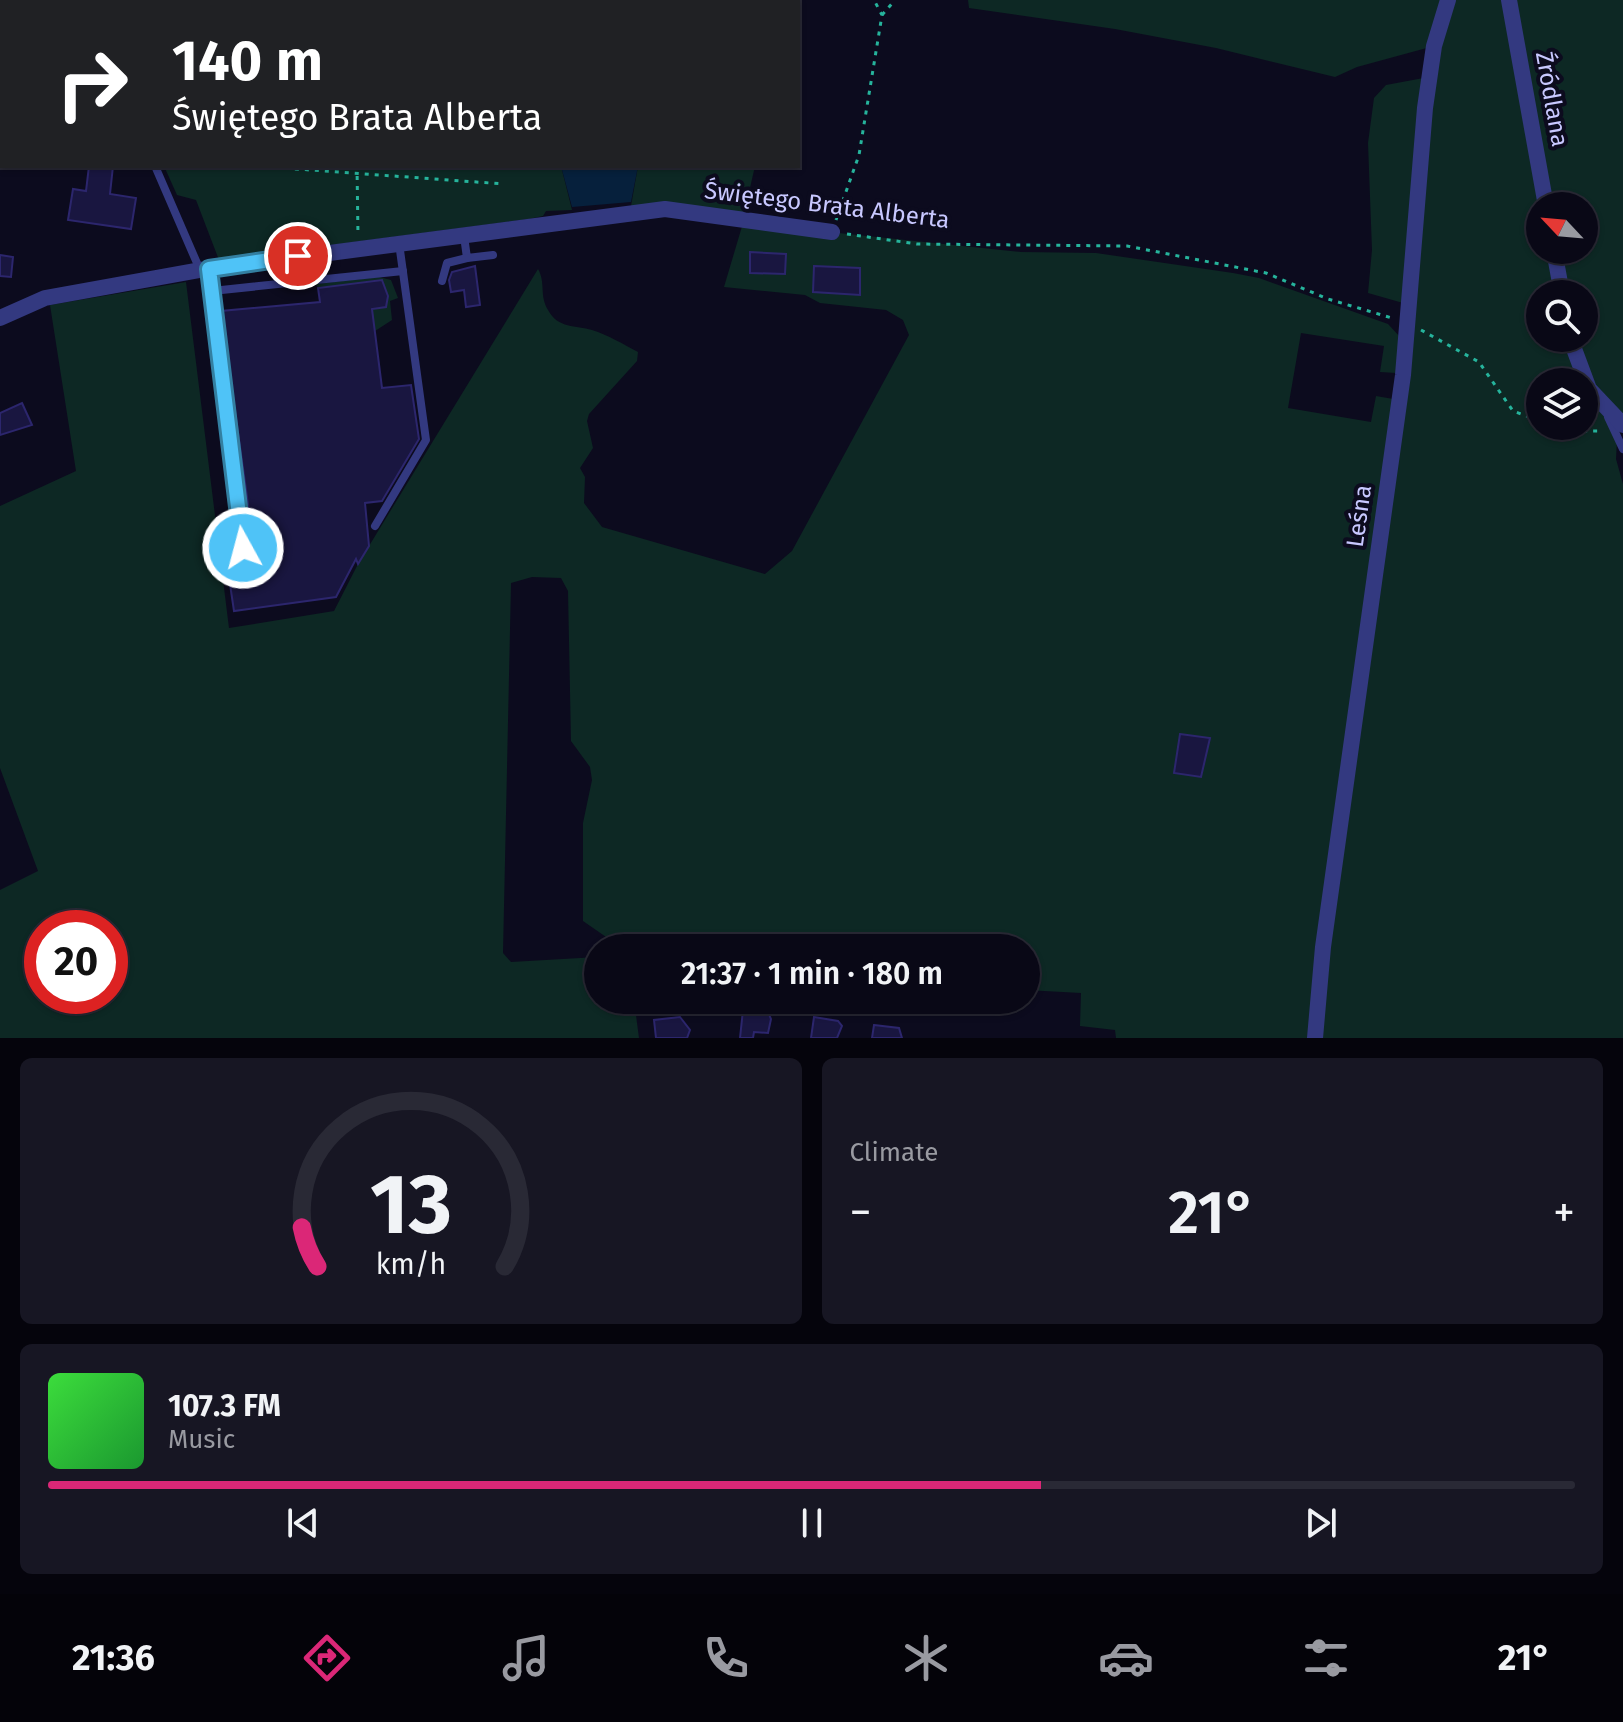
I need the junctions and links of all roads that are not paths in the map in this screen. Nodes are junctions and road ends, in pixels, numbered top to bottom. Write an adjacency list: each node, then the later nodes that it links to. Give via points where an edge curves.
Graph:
1 (1448, 0): 20 (street, Leśna, via 1434,46 1425,108 1407,323)
2 (1509, 0): 4 (street, Źródlana)
3 (156, 168): 10 (lane)
4 (1543, 192)
5 (832, 232): 6 (street, Świętego Brata Alberta, via 665,209)
6 (464, 235): 7 (street, Świętego Brata Alberta); 9 (lane)
7 (399, 243): 10 (street, Świętego Brata Alberta); 11 (lane)
8 (493, 255): 9 (lane)
9 (467, 258): 12 (lane, via 447,263)
10 (204, 269): 13 (lane); 14 (street, Świętego Brata Alberta, via 45,298)
11 (403, 271): 13 (lane); 18 (lane, via 426,440)
12 (442, 281)
13 (212, 291): 19 (lane, via 243,548)
14 (0, 318)
15 (1574, 352): 16 (street, via 1589,389)
16 (1619, 428): 17 (lane)
17 (1623, 449)
18 (375, 526)
19 (267, 545)
20 (1315, 1038)

